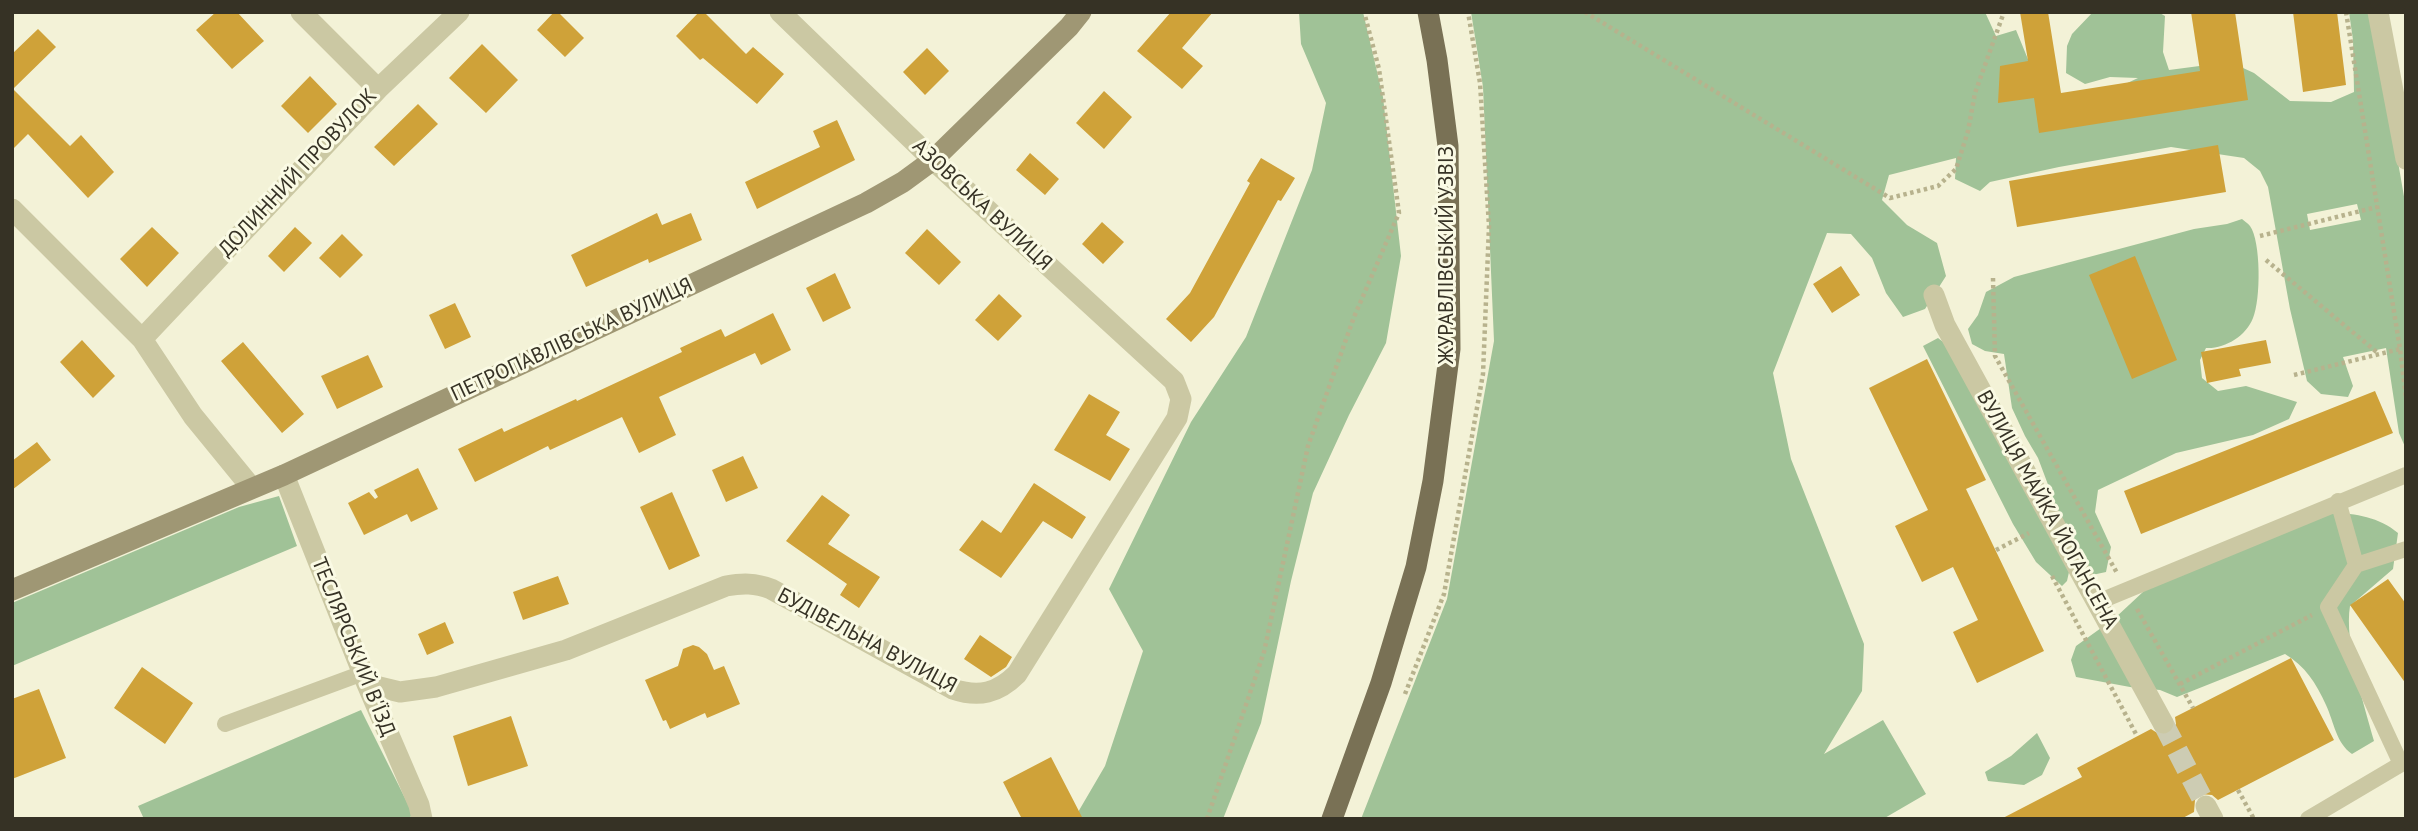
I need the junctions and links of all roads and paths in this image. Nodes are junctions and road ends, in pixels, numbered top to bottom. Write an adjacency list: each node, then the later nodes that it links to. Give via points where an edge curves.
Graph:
1 (300, 12): 11 (street)
2 (460, 12): 11 (street, ДОЛИННИЙ ПРОВУЛОК)
3 (780, 12): 13 (street, АЗОВСЬКА ВУЛИЦЯ)
4 (1081, 12): 13 (street, ПЕТРОПАВЛІВСЬКА ВУЛИЦЯ)
5 (1364, 12): 47 (path, via 1379,69 1399,214 1354,317 1308,446 1264,652)
6 (1427, 12): 48 (main road, ЖУРАВЛІВСЬКИЙ УЗВІЗ, via 1448,146 1450,349 1433,481 1416,567)
7 (1585, 12): 8 (path, via 1889,198 1938,186 1956,169 1975,93)
8 (2004, 12)
9 (2346, 12): 14 (path)
10 (2378, 12): 12 (street)
11 (378, 89): 20 (street, ДОЛИННИЙ ПРОВУЛОК)
12 (2406, 159)
13 (933, 160): 25 (street, АЗОВСЬКА ВУЛИЦЯ, via 1174,381); 26 (street, ПЕТРОПАВЛІВСЬКА ВУЛИЦЯ, via 866,204)
14 (2377, 207): 16 (path); 21 (path)
15 (12, 209): 20 (street)
16 (2260, 236)
17 (2266, 260): 22 (path)
18 (1993, 278): 36 (path, via 1995,356)
19 (1934, 295): 37 (street, ВУЛИЦЯ МАЙКА ЙОГАНСЕНА, via 1945,325)
20 (142, 340): 28 (street, via 192,416)
21 (2400, 349): 22 (path); 24 (path)
22 (2379, 354): 23 (path)
23 (2294, 375)
24 (2406, 398)
25 (1181, 399): 39 (street, БУДІВЕЛЬНА ВУЛИЦЯ, via 1177,418 1017,674 995,691 981,695 953,689 771,589 741,583 566,650 436,687 400,692)
26 (284, 475): 28 (street, ПЕТРОПАВЛІВСЬКА ВУЛИЦЯ); 39 (street, ТЕСЛЯРСЬКИЙ В'ЇЗД)
27 (2406, 475): 29 (lane)
28 (251, 487): 35 (street, ПЕТРОПАВЛІВСЬКА ВУЛИЦЯ)
29 (2338, 502): 33 (lane); 36 (lane)
30 (2035, 544): 31 (path, via 2029,533)
31 (1996, 550)
32 (2406, 550): 33 (lane)
33 (2356, 565): 38 (lane)
34 (2047, 566): 44 (path)
35 (12, 590)
36 (2127, 590): 37 (lane); 40 (path)
37 (2098, 602): 42 (street, ВУЛИЦЯ МАЙКА ЙОГАНСЕНА)
38 (2328, 607): 40 (path); 50 (lane, via 2401,765)
39 (365, 679): 43 (lane); 46 (street, ТЕСЛЯРСЬКИЙ В'ЇЗД)
40 (2180, 685): 41 (path)
41 (2193, 708)
42 (2163, 723)
43 (225, 724)
44 (2137, 736)
45 (2238, 790): 49 (path)
46 (422, 819)
47 (1207, 819)
48 (1332, 819)
49 (2254, 819)
50 (2308, 819)

